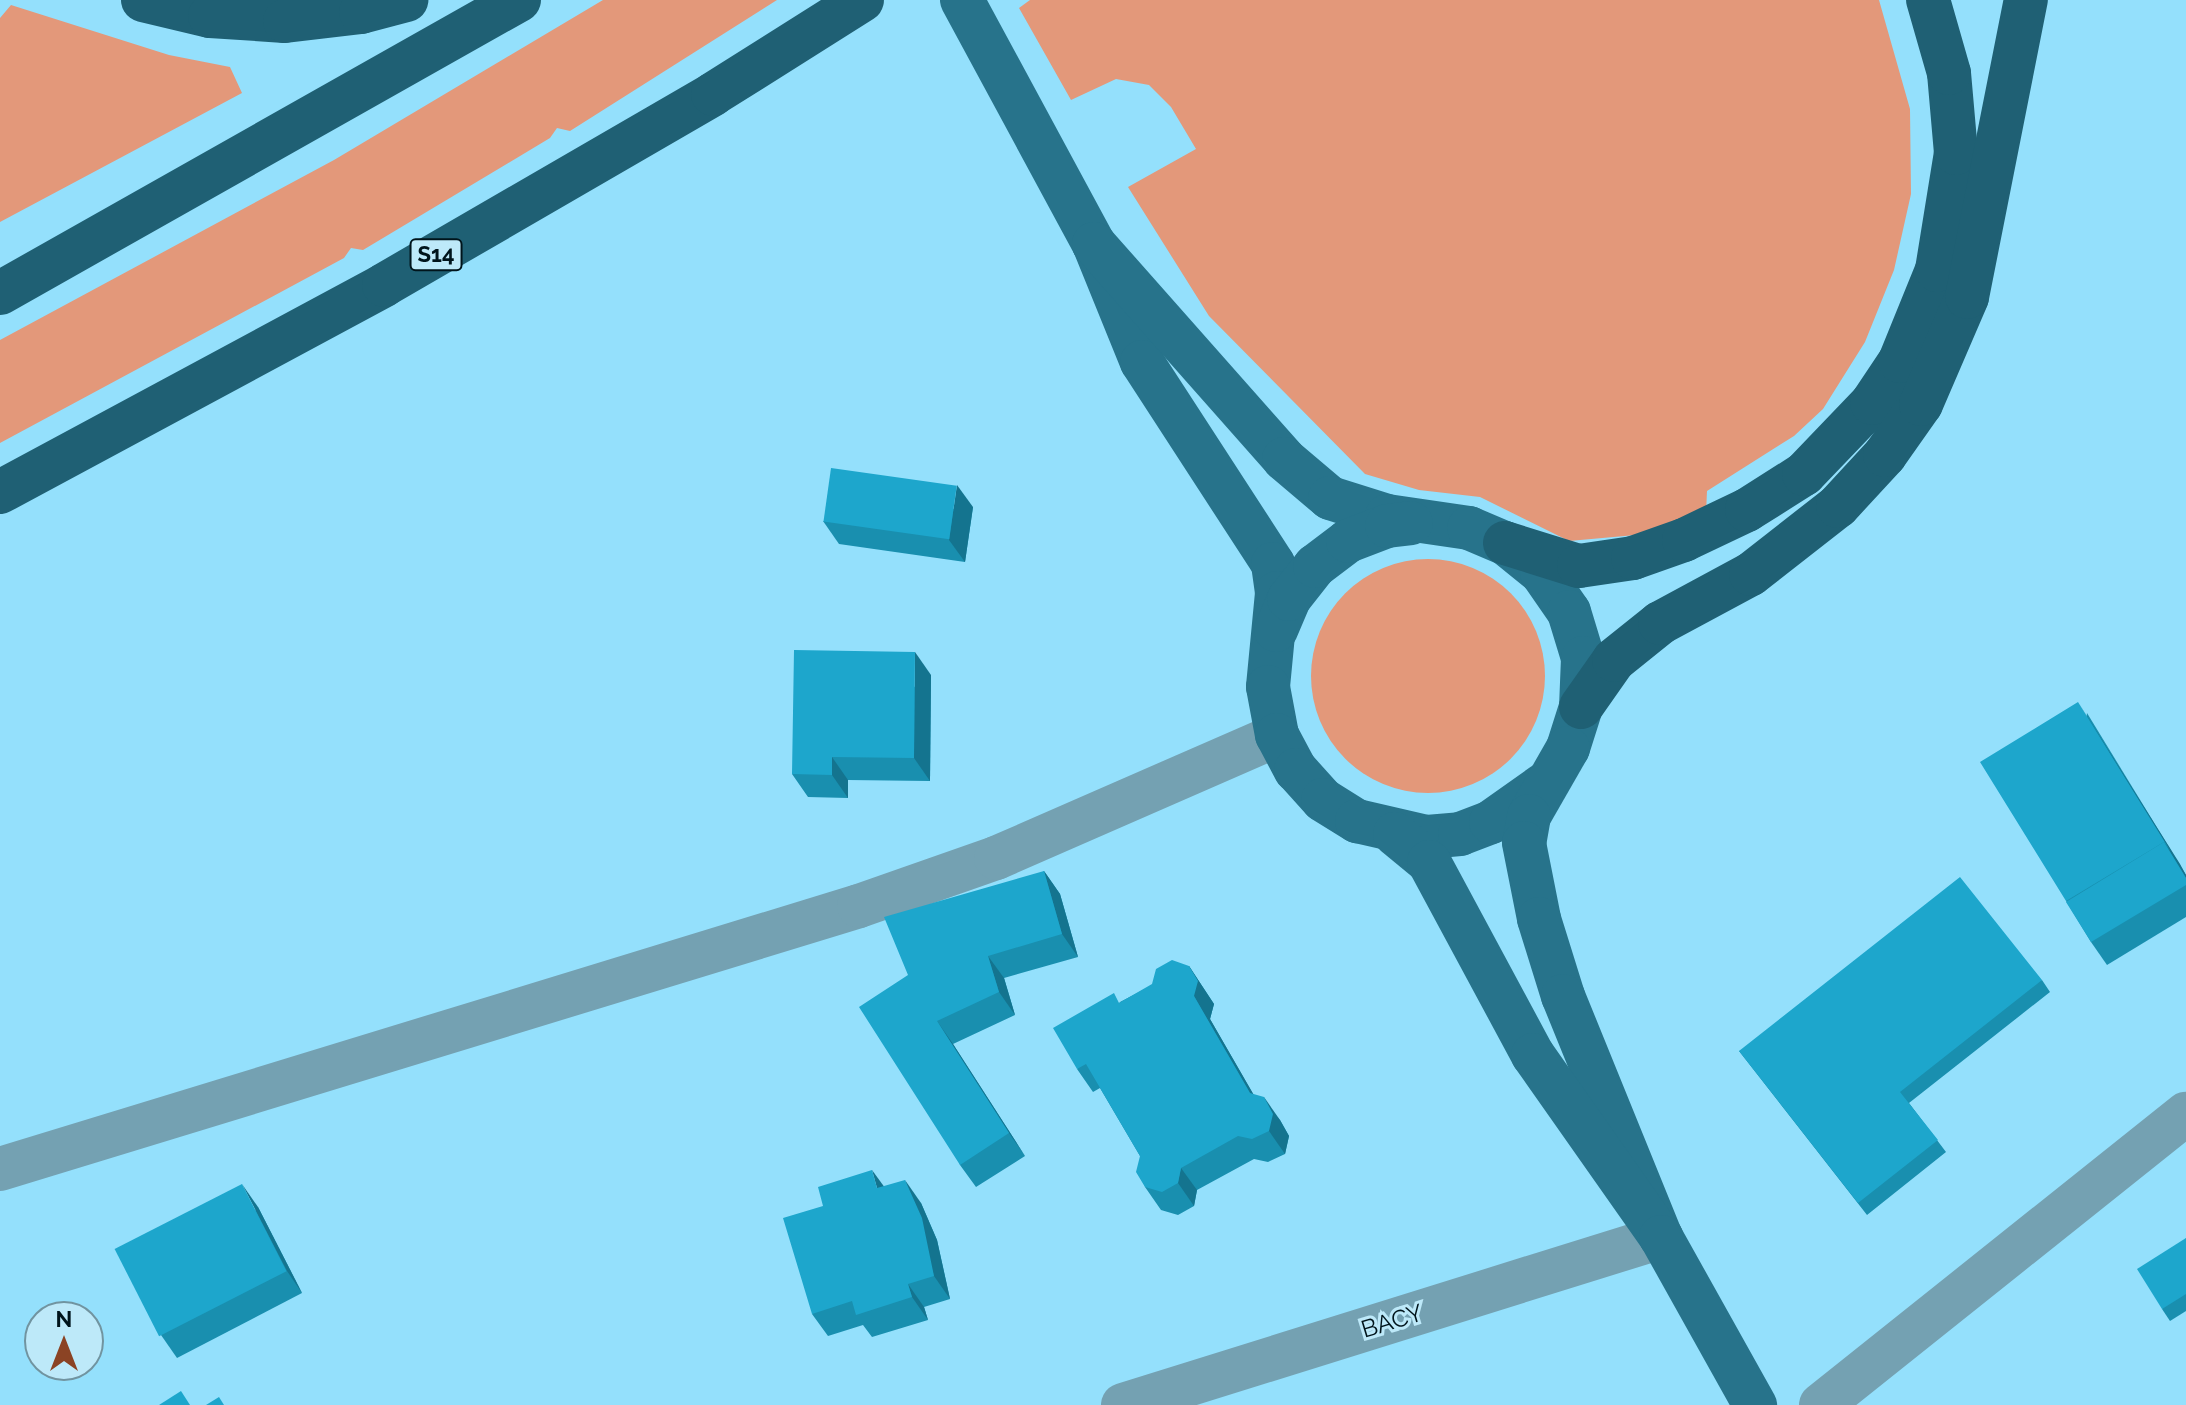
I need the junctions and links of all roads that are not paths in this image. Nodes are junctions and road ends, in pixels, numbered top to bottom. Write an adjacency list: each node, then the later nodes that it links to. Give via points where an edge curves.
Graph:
1 (143, 0): 2 (highway, via 210,16 285,21 361,12)
2 (406, 0)
3 (519, 0): 9 (highway)
4 (862, 0): 10 (highway, S14, via 713,94 384,285)
5 (962, 0): 8 (main road)
6 (1928, 0): 12 (highway, via 1949,73 1956,153 1937,270 1900,361 1872,403 1804,474 1747,510 1684,540 1633,558 1579,566)
7 (2026, 0): 14 (highway, via 1967,297 1921,404 1885,455 1838,506 1751,574 1660,623 1614,660)
8 (1094, 244): 11 (main road, via 1284,459 1330,498 1350,507); 13 (main road, via 1142,362 1273,564)
9 (0, 293)
10 (0, 492)
11 (1429, 522): 12 (main road, via 1469,528); 13 (main road, via 1387,526 1348,541 1315,566)
12 (1505, 543): 14 (main road, via 1542,573 1569,612 1583,658)
13 (1273, 638): 15 (main road, via 1268,687)
14 (1581, 707): 16 (main road, via 1568,748)
15 (1277, 735): 17 (main road, via 1296,770 1323,800 1357,821); 19 (street, via 996,858 859,906)
16 (1543, 785): 17 (main road, via 1510,812 1460,834); 20 (main road, via 1524,843 1539,919 1563,996)
17 (1395, 834): 20 (main road, via 1429,862 1533,1055)
18 (2186, 1114): 23 (street)
19 (0, 1169)
20 (1661, 1237): 21 (street, BACY); 22 (main road)
21 (1123, 1405)
22 (1755, 1405)
23 (1821, 1405)

